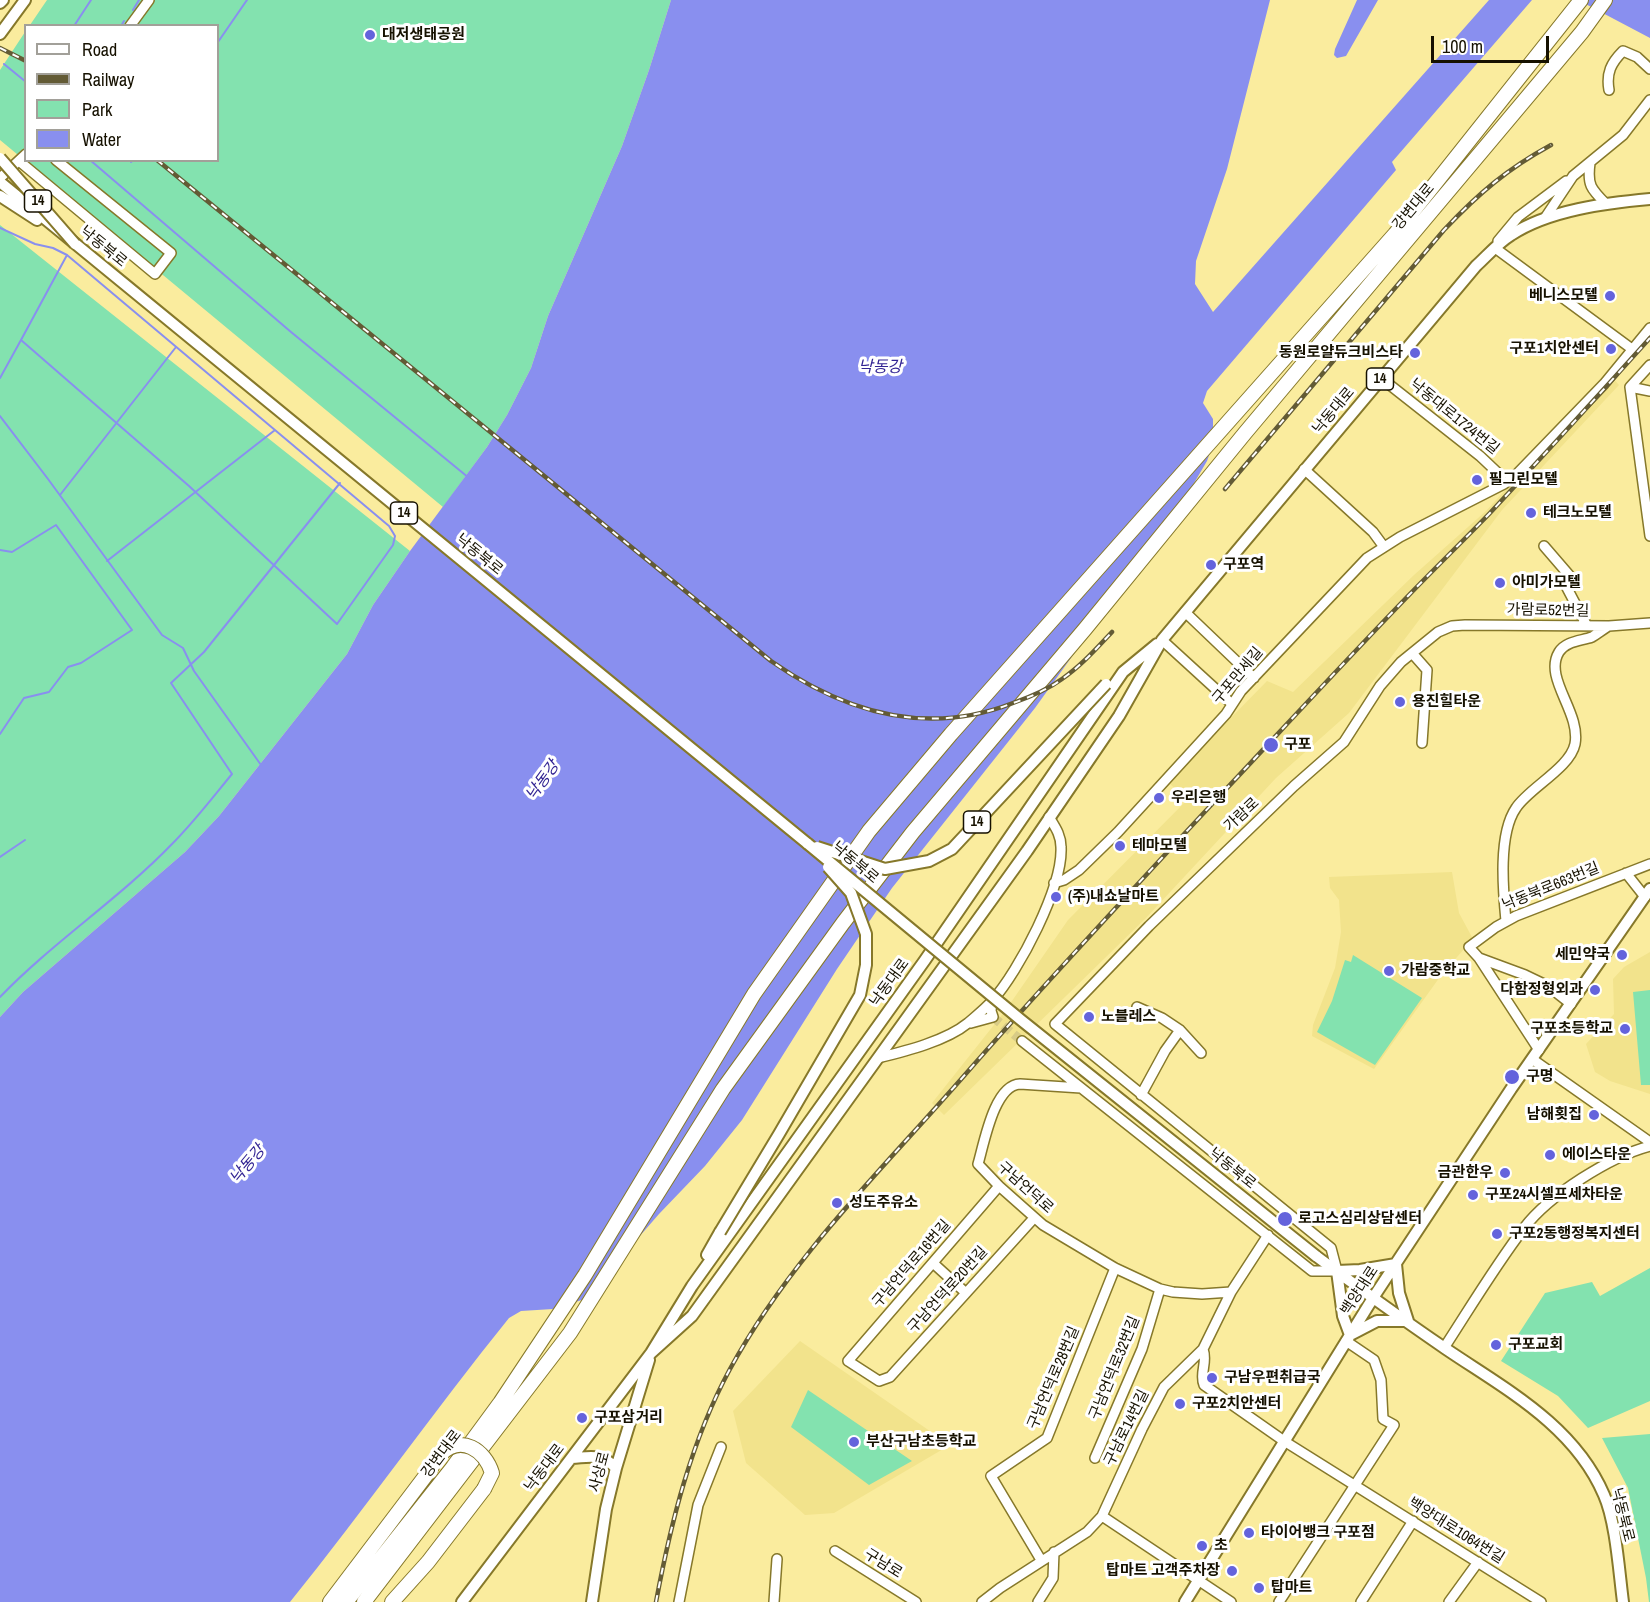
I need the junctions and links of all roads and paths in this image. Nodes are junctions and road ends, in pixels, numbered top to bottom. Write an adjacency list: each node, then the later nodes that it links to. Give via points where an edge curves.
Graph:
1 (25, 0): 6 (main road)
2 (149, 0): 5 (street)
3 (1581, 0): 95 (highway, 강변대로, bridge, via 1395,234 869,831 754,994 585,1275 500,1402)
4 (1605, 0): 96 (highway, 강변대로, bridge, via 913,832 723,1089 570,1333)
5 (131, 24)
6 (0, 34)
7 (1650, 69): 8 (street, via 1623,51 1608,71)
8 (1609, 90)
9 (1650, 100): 14 (street, via 1623,135)
10 (0, 158): 21 (main road, 14, bridge)
11 (22, 158): 16 (street)
12 (27, 162): 13 (street, via 155,274 171,253)
13 (58, 162)
14 (1590, 163): 15 (street); 19 (street, via 1589,184)
15 (1573, 177): 20 (street); 23 (street, via 1518,217)
16 (0, 180): 21 (main road, 낙동북로 / 14, bridge)
17 (0, 196): 21 (main road, bridge)
18 (1650, 199): 19 (main road, 낙동대로 / 14)
19 (1606, 204): 20 (main road, 낙동대로 / 14)
20 (1545, 218): 22 (main road, 낙동대로 / 14)
21 (75, 244): 46 (main road, 낙동북로 / 14)
22 (1495, 248): 23 (main road, 낙동대로 / 14); 25 (street)
23 (1486, 256): 27 (main road, 낙동대로 / 14)
24 (1650, 328): 25 (street, 구포만세길)
25 (1632, 349): 31 (street, 구포만세길, via 1604,384)
26 (1650, 365): 28 (street)
27 (1381, 378): 30 (main road, 낙동대로 / 14); 31 (street, 낙동대로1724번길, via 1480,456)
28 (1630, 387): 29 (street); 32 (street)
29 (1650, 391)
30 (1304, 469): 34 (street, via 1373,532); 35 (main road, 낙동대로 / 14)
31 (1504, 484): 34 (street, 구포만세길)
32 (1650, 536)
33 (1544, 546): 37 (street, via 1569,575 1567,588)
34 (1384, 547): 42 (street, 구포만세길, via 1360,566)
35 (1185, 612): 40 (main road, 낙동대로 / 14); 42 (street)
36 (1650, 623): 38 (street, 가람로52번길)
37 (1587, 626): 38 (street, 가람로52번길); 39 (street, 가람로52번길)
38 (1609, 626): 51 (street, via 1566,645 1557,654 1556,678 1572,715 1575,742 1568,757 1512,815 1503,866)
39 (1446, 628): 41 (street, 가람로)
40 (1162, 640): 43 (street); 45 (main road, 낙동대로 / 14, via 1119,716); 46 (main road, 14, bridge, via 1106,684 952,849 929,861 885,869); 78 (main road, 낙동대로, via 1123,672 925,960 692,1286)
41 (1412, 653): 44 (street, via 1427,670); 61 (street, 가람로, via 1380,686 1344,742 1149,926 1055,1024)
42 (1254, 678): 43 (street, 구포만세길)
43 (1232, 704): 49 (street, 구포만세길, via 1118,832 1078,870)
44 (1422, 743)
45 (1049, 817): 49 (street, via 1061,846); 59 (main road, 낙동대로 / 14)
46 (808, 844): 69 (main road, 낙동북로, bridge); 78 (main road, 14, bridge, via 851,893 866,934 866,965 860,995)
47 (1650, 864): 48 (street, 낙동북로663번길)
48 (1626, 873): 50 (street); 51 (street, 낙동북로663번길)
49 (1054, 883): 59 (street, via 1030,941 992,1001 993,1017 967,1024 921,1047)
50 (1647, 893): 53 (main road, 백양대로)
51 (1506, 921): 52 (street, 낙동북로663번길, via 1469,947)
52 (1479, 958): 53 (street, via 1548,986); 58 (street)
53 (1571, 1004): 58 (main road, 백양대로)
54 (1137, 1007): 55 (street)
55 (1180, 1030): 57 (street); 61 (street)
56 (1022, 1041): 60 (street)
57 (1201, 1053)
58 (1535, 1055): 62 (street); 67 (main road, 백양대로)
59 (879, 1058): 78 (main road, 낙동대로 / 14, via 692,1316)
60 (1081, 1088): 63 (street, 구남언덕로, via 1013,1084 1008,1088 998,1104 978,1164); 65 (street)
61 (1141, 1095): 69 (street, via 1331,1248)
62 (1650, 1144): 76 (street, via 1631,1150 1578,1181 1525,1226)
63 (999, 1186): 64 (street, 구남언덕로); 66 (street, 구남언덕로16번길)
64 (1034, 1218): 68 (street, 구남언덕로); 72 (street, 구남언덕로20번길)
65 (1268, 1235): 69 (street, via 1312,1271); 71 (street, 구남로14번길)
66 (933, 1263): 72 (street); 79 (street, 구남언덕로16번길, via 848,1361)
67 (1396, 1264): 69 (main road); 73 (main road, 백양대로); 74 (main road)
68 (1115, 1268): 70 (street, 구남언덕로); 91 (street, 구남언덕로28번길, via 1047,1438 992,1476)
69 (1337, 1271): 73 (main road, 낙동북로); 75 (main road)
70 (1160, 1289): 71 (street, 구남언덕로, via 1186,1294); 83 (street, 구남언덕로32번길, via 1142,1349)
71 (1231, 1292): 77 (street, 구남로14번길)
72 (966, 1293): 79 (street, 구남언덕로20번길)
73 (1373, 1298): 74 (main road, 낙동북로); 75 (main road, 백양대로)
74 (1408, 1322): 75 (main road, via 1377,1321); 76 (main road, 낙동북로)
75 (1348, 1338): 80 (main road, 백양대로); 85 (street, via 1374,1360 1381,1380 1383,1419 1394,1425)
76 (1444, 1348): 111 (main road, 낙동북로, via 1559,1429 1587,1463 1605,1496)
77 (1203, 1349): 80 (street, 백양대로1064번길, via 1204,1385); 86 (street, 구남로14번길, via 1164,1387)
78 (651, 1353): 82 (main road, 낙동대로); 84 (main road, 사상로)
79 (884, 1381)
80 (1284, 1441): 85 (street, 백양대로1064번길); 93 (main road, 백양대로)
81 (721, 1447): 100 (street, via 698,1505)
82 (572, 1458): 84 (main road, via 602,1457); 98 (main road, 낙동대로)
83 (1095, 1458)
84 (616, 1468): 99 (main road, 사상로, via 600,1539)
85 (1355, 1485): 87 (street, 백양대로1064번길); 107 (street)
86 (1102, 1516): 89 (street, 구남로14번길, via 1087,1532); 93 (street)
87 (1413, 1521): 92 (street, 백양대로1064번길); 108 (street)
88 (835, 1551): 102 (street, 구남로)
89 (1054, 1552): 91 (street, 구남로14번길); 104 (street, via 1053,1578)
90 (777, 1559): 101 (street)
91 (1041, 1560): 103 (street, 구남로14번길)
92 (1478, 1562): 109 (street); 110 (street, 백양대로1064번길)
93 (1198, 1581): 105 (main road, 백양대로); 106 (street)
94 (330, 1602): 97 (highway, bridge, via 439,1455 450,1447 475,1447 488,1460 492,1473 484,1490)
95 (346, 1602)
96 (364, 1602)
97 (392, 1602)
98 (462, 1602)
99 (592, 1602)
100 (680, 1602)
101 (774, 1602)
102 (916, 1602)
103 (982, 1602)
104 (1038, 1602)
105 (1185, 1602)
106 (1231, 1602)
107 (1279, 1602)
108 (1361, 1602)
109 (1449, 1602)
110 (1542, 1602)
111 (1623, 1602)

